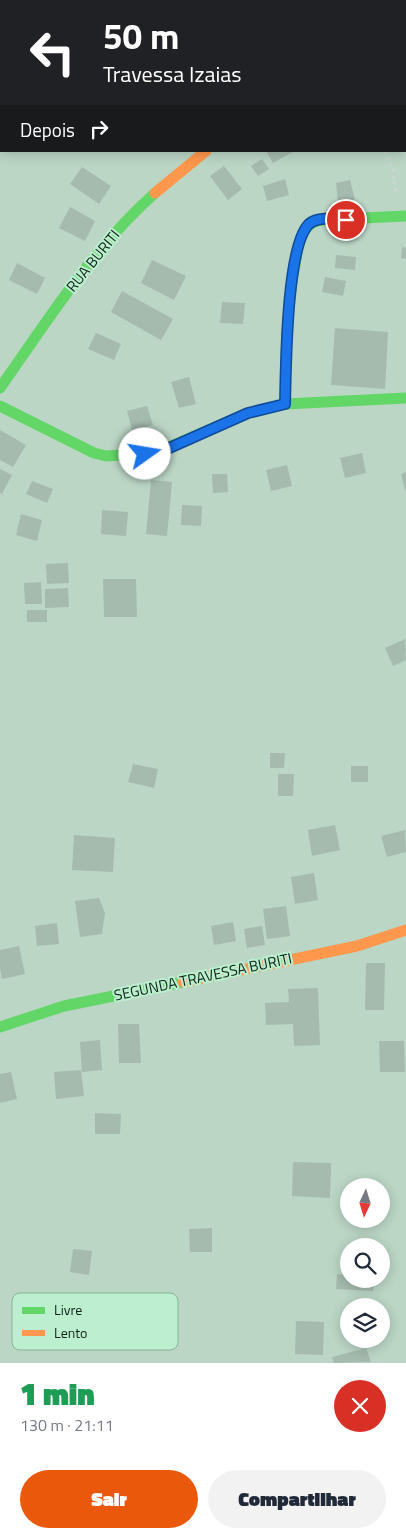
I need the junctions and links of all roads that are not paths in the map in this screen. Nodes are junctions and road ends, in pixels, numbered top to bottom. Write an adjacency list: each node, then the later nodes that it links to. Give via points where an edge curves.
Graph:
1 (205, 152): 3 (street, RUA BURITI, via 150,197 115,232 54,309)
2 (402, 217): 5 (street, via 322,220 314,221 306,228 300,239 292,277)
3 (0, 388)
4 (406, 398): 5 (street)
5 (285, 404): 6 (street, via 248,413 167,449 120,456 94,453)
6 (0, 406)
7 (406, 930): 8 (street, SEGUNDA TRAVESSA BURITI, via 357,946 64,1006)
8 (0, 1027)

